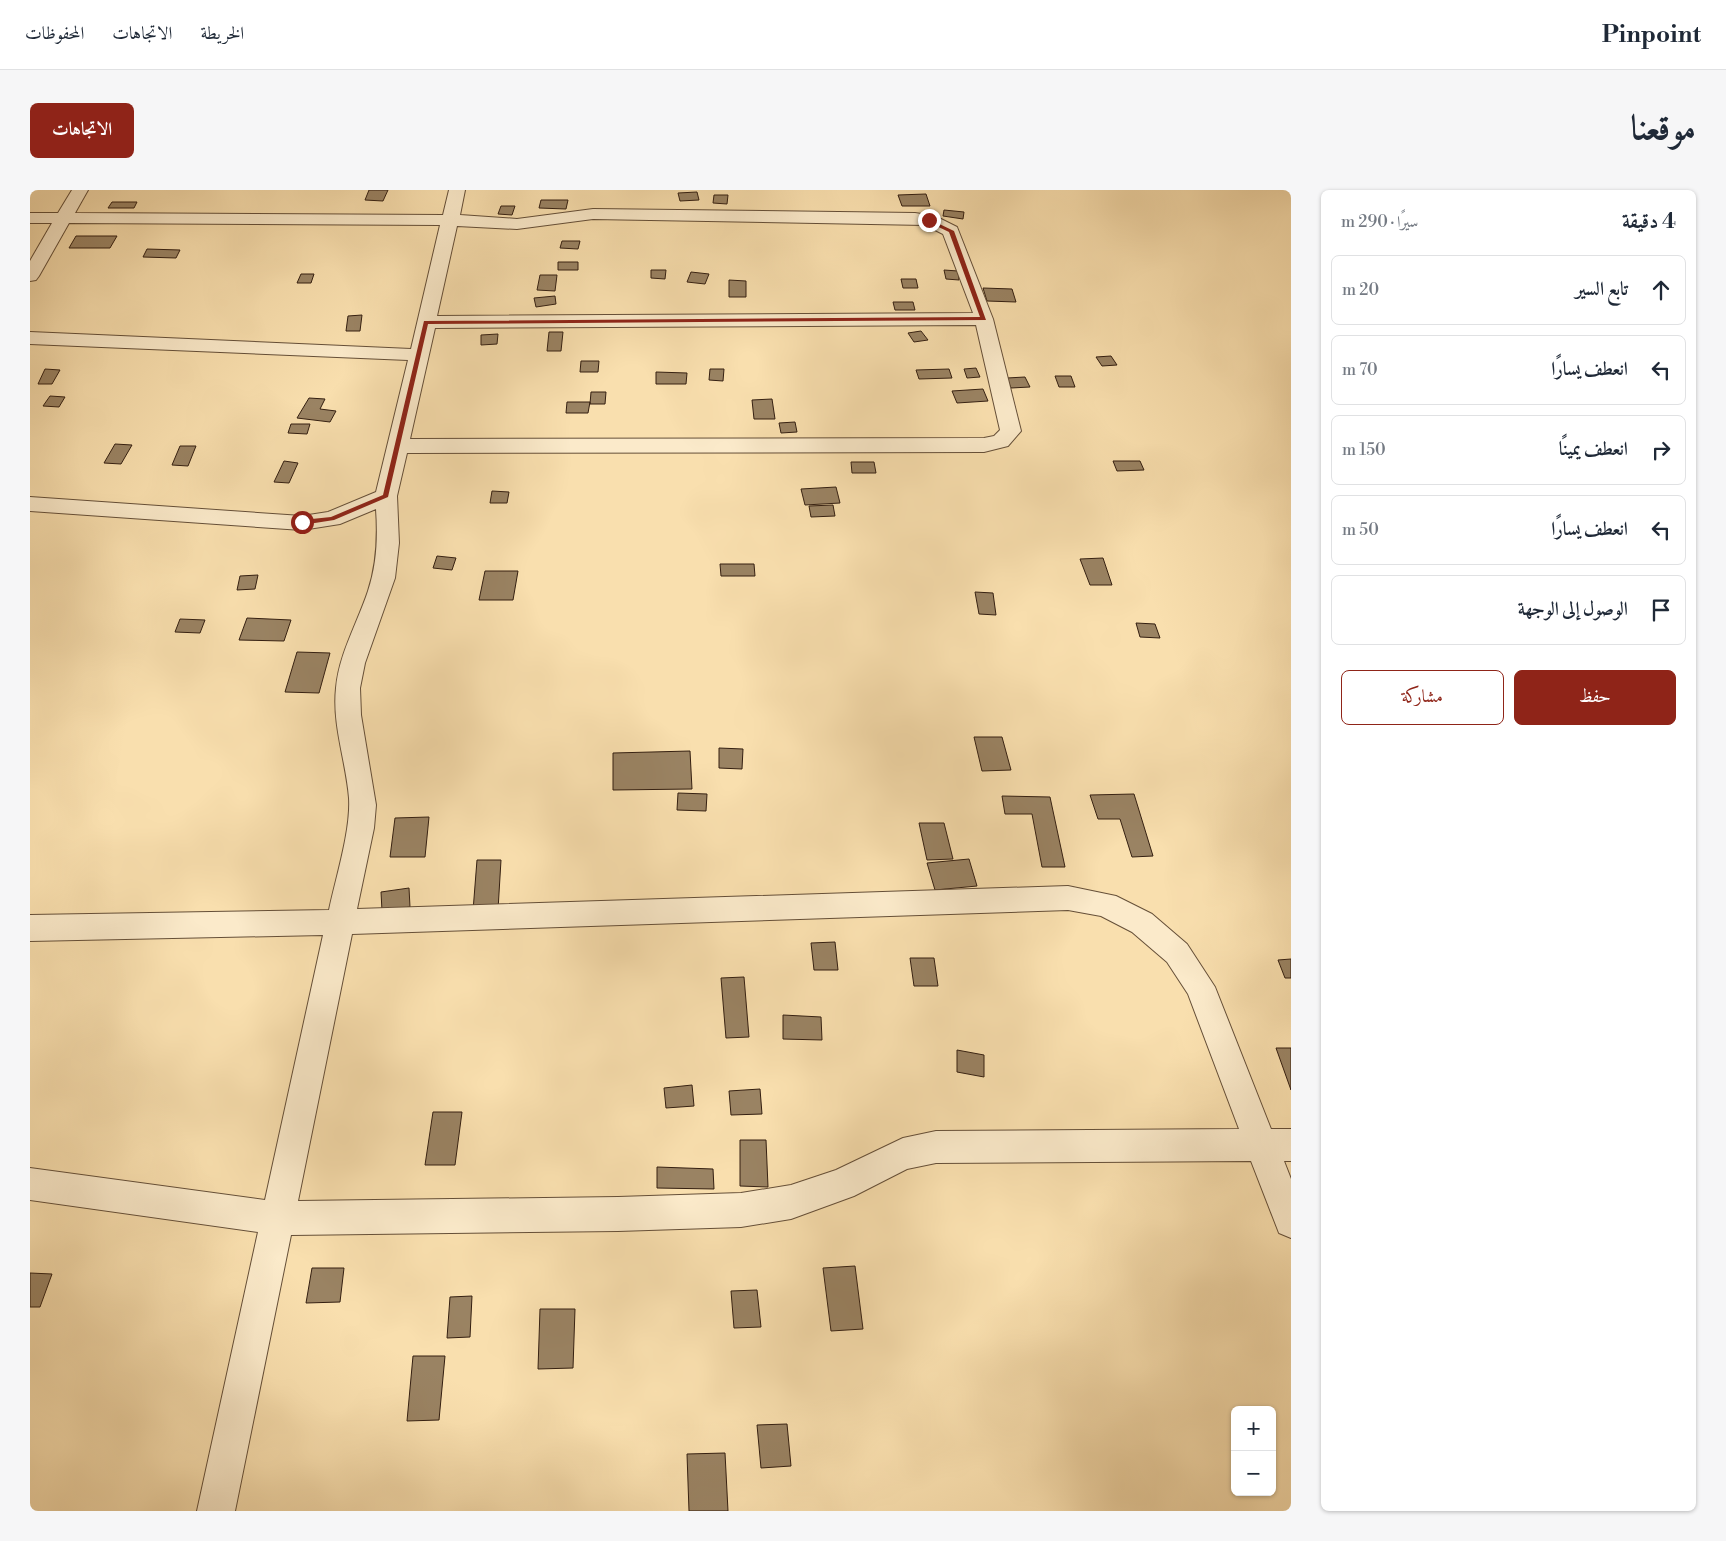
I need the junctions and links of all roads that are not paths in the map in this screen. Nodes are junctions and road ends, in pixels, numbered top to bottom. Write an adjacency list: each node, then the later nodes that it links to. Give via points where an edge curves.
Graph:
1 (80, 190): 4 (street)
2 (457, 190): 5 (street)
3 (30, 218): 4 (street)
4 (64, 219): 5 (street); 6 (street)
5 (450, 220): 7 (street, via 518,224 594,214 624,214 929,220 951,231); 8 (street)
6 (30, 276)
7 (984, 319): 8 (street); 11 (street, via 1011,431 1001,441 984,445)
8 (426, 322): 10 (street)
9 (30, 338): 10 (street)
10 (418, 355): 11 (street)
11 (397, 446): 12 (street)
12 (386, 496): 13 (street, via 332,519 302,522); 14 (street, via 390,535 388,560 348,687 363,799 360,828)
13 (30, 504)
14 (339, 922): 15 (street); 16 (street, via 1068,898 1106,905 1142,923 1177,953 1200,987); 18 (street)
15 (30, 928)
16 (1276, 1144): 18 (street, via 936,1147 903,1154 842,1184 790,1202 741,1210); 19 (street)
17 (30, 1184): 18 (street)
18 (277, 1218): 20 (street)
19 (1291, 1222)
20 (216, 1511)

